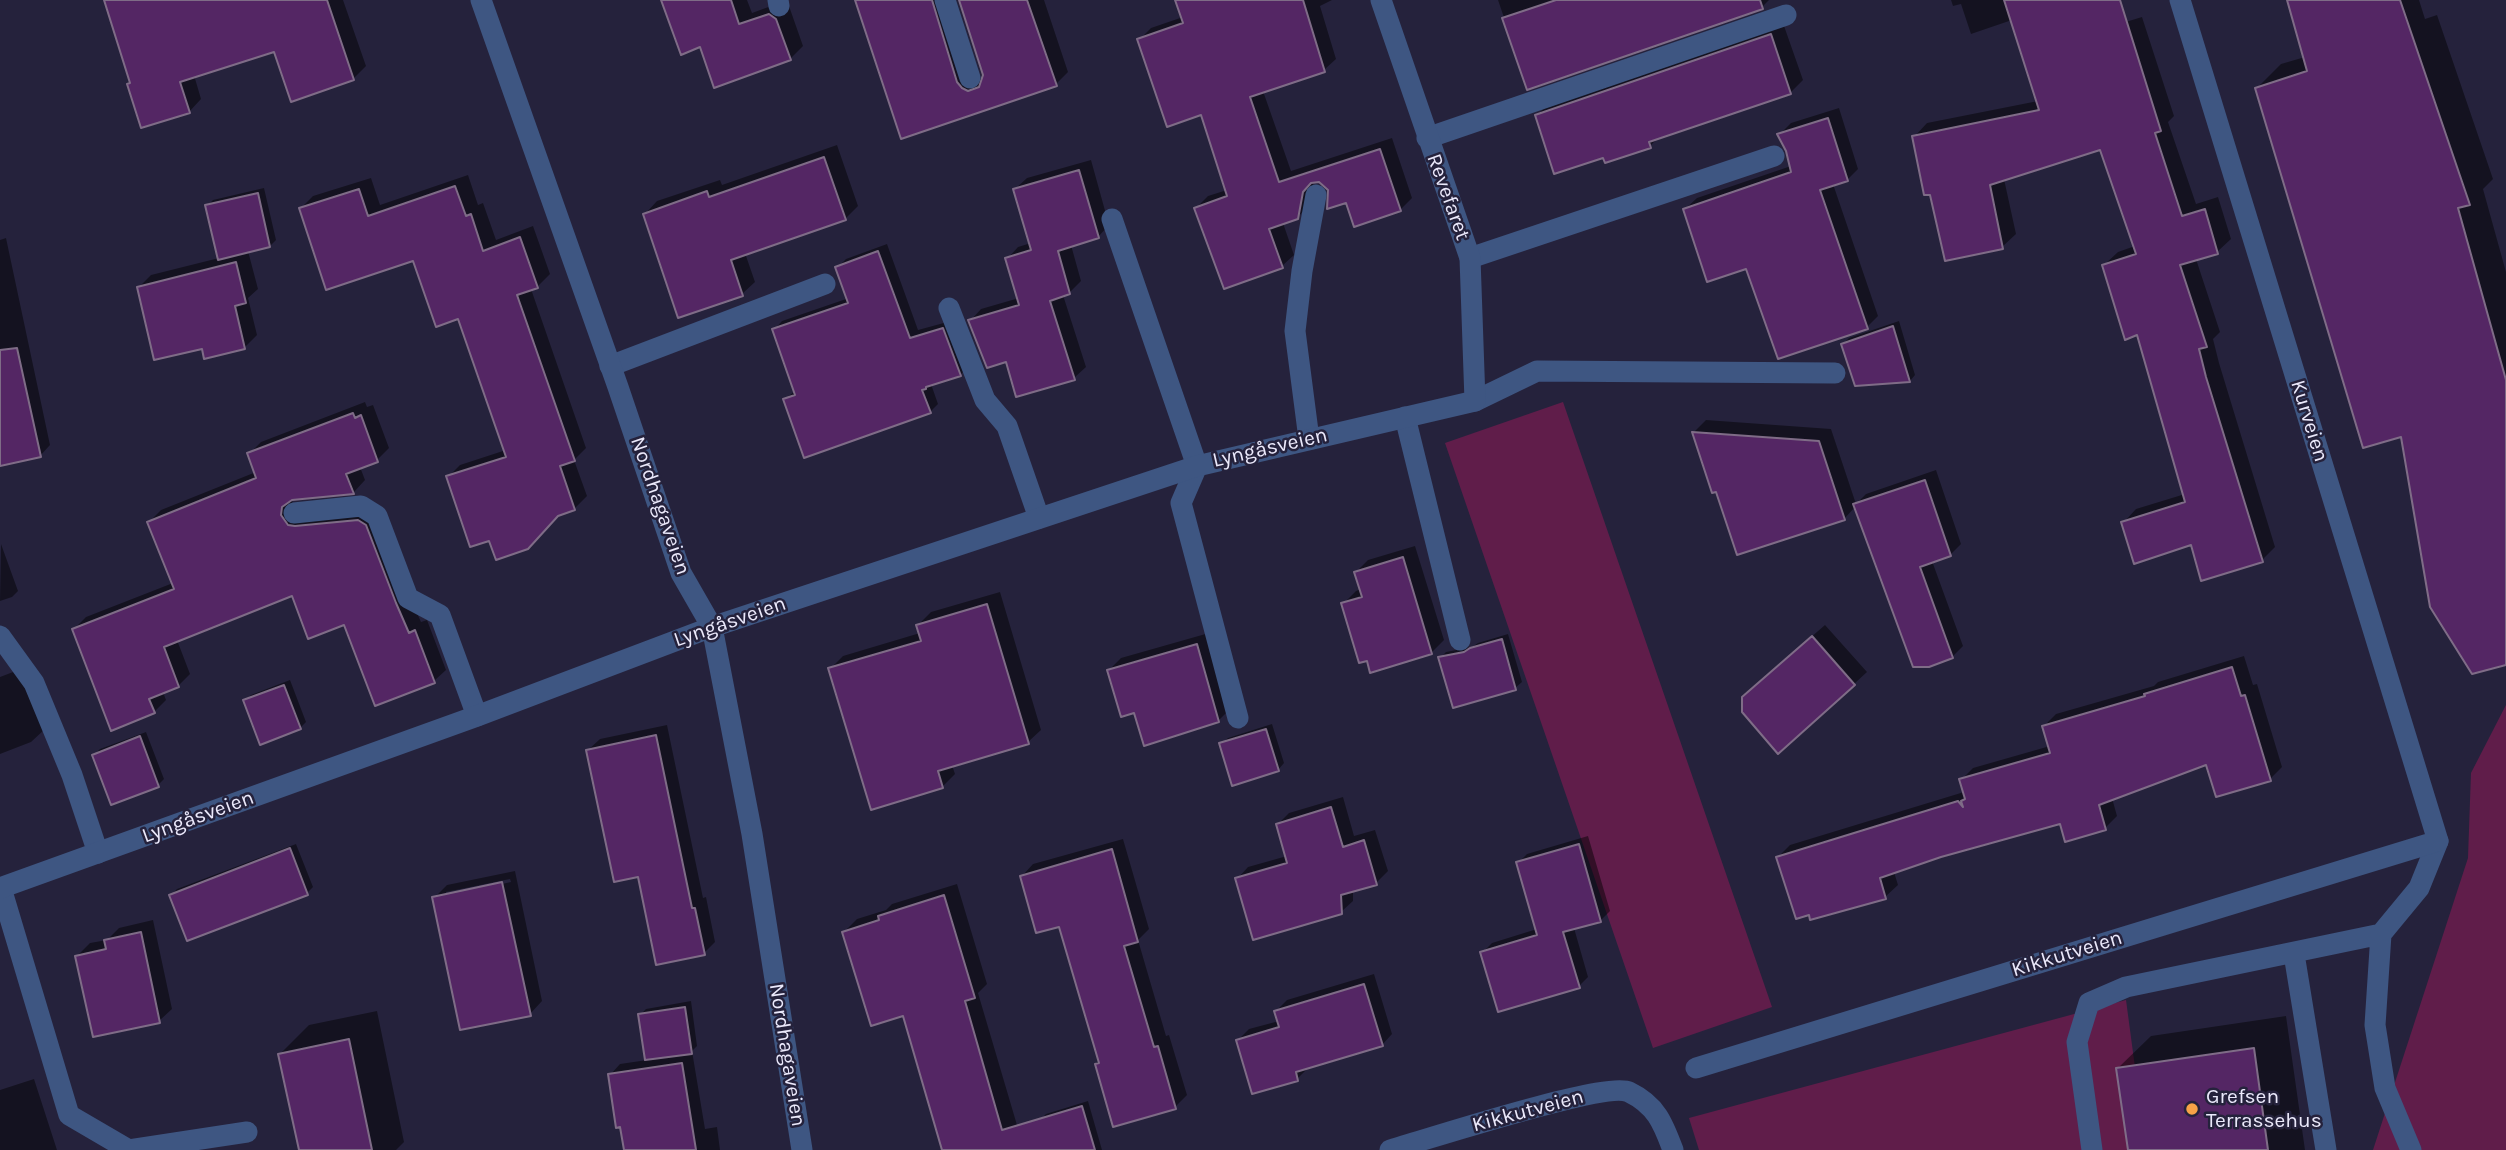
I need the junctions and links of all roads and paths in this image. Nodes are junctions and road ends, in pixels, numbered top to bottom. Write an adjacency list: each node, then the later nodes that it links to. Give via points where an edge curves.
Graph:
1 (481, 0): 14 (street, Nordhagaveien)
2 (946, 0): 6 (street)
3 (1381, 0): 7 (street, Revefaret)
4 (2180, 0): 27 (street, Kurveien)
5 (1786, 15): 7 (street)
6 (970, 78)
7 (1427, 138): 11 (street, Revefaret)
8 (1774, 156): 11 (street)
9 (1317, 195): 18 (street, via 1295,331)
10 (1112, 219): 19 (street)
11 (1470, 258): 16 (street, Revefaret)
12 (825, 284): 14 (street)
13 (948, 308): 21 (street, via 985,400 1007,426)
14 (610, 366): 22 (street, Nordhagaveien, via 681,573)
15 (1835, 373): 16 (street, Lyngåsveien, via 1537,371)
16 (1475, 401): 17 (street, Lyngåsveien)
17 (1405, 417): 18 (street, Lyngåsveien); 24 (street)
18 (1309, 439): 19 (street, Lyngåsveien)
19 (1197, 466): 21 (street, Lyngåsveien); 26 (street, via 1181,503)
20 (294, 513): 25 (street, via 361,506 377,516 408,598 440,615)
21 (1039, 518): 22 (street, Lyngåsveien)
22 (712, 627): 25 (street, Lyngåsveien); 34 (street, Nordhagaveien, via 752,834)
23 (0, 636): 28 (street, via 34,683)
24 (1460, 640)
25 (477, 716): 28 (street, Lyngåsveien)
26 (1238, 718)
27 (2438, 841): 30 (street, via 2419,888); 32 (street, Kikkutveien)
28 (98, 853): 29 (street, Lyngåsveien)
29 (1, 888): 33 (street, via 69,1115 129,1150)
30 (2381, 934): 31 (street); 39 (street, via 2375,1025 2385,1088)
31 (2294, 954): 37 (street, via 2126,987 2089,1003 2077,1042); 38 (street)
32 (1696, 1068)
33 (247, 1132)
34 (802, 1150)
35 (1390, 1150): 36 (street, Kikkutveien, via 1582,1095 1626,1091 1654,1110)
36 (1672, 1150)
37 (2092, 1150)
38 (2326, 1150)
39 (2411, 1150)

